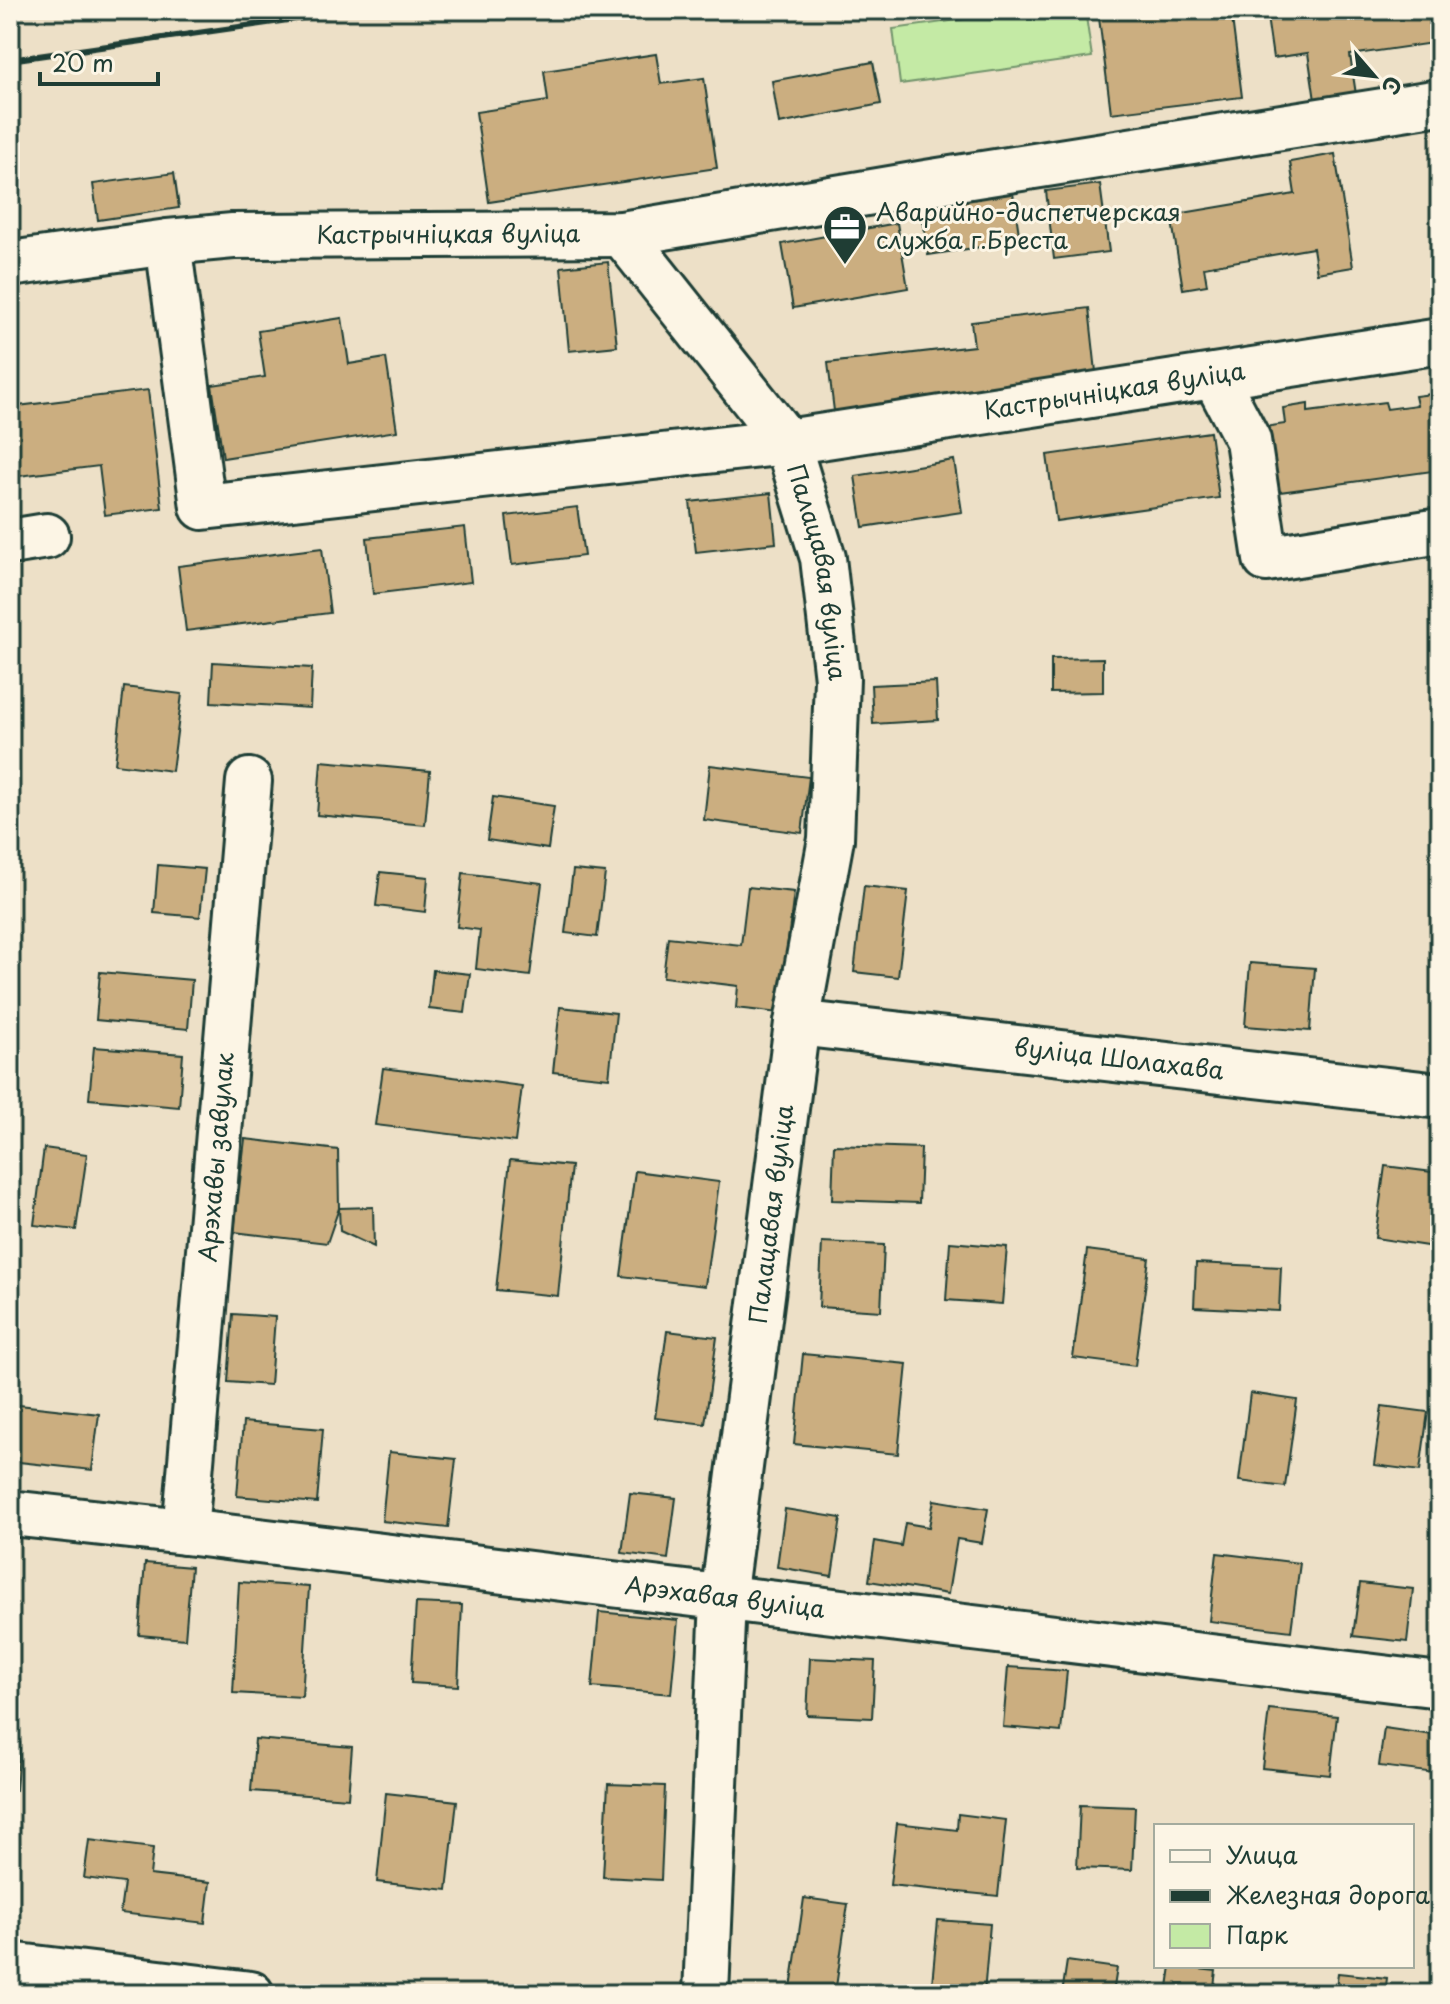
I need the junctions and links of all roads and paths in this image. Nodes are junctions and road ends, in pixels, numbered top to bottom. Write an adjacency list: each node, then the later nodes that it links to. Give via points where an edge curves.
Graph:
1 (1440, 102): 2 (street, Кастрычніцкая вуліца)
2 (622, 234): 3 (street, Кастрычніцкая вуліца, via 233,236); 7 (street)
3 (168, 242): 4 (street, Кастрычніцкая вуліца); 7 (street, Кастрычніцкая вуліца, via 203,507)
4 (10, 264)
5 (1440, 341): 6 (street, Кастрычніцкая вуліца)
6 (1215, 377): 7 (street, Кастрычніцкая вуліца); 8 (street, via 1248,440 1266,559)
7 (787, 442): 10 (street, Палацавая вуліца, via 823,558 837,679 831,839)
8 (1440, 531)
9 (249, 781): 13 (street, Арэхавы завулак)
10 (797, 1023): 11 (street, вуліца Шолахава); 14 (street, Палацавая вуліца)
11 (1440, 1096)
12 (10, 1513): 13 (street, Арэхавая вуліца)
13 (185, 1532): 14 (street, Арэхавая вуліца)
14 (723, 1599): 15 (street, Арэхавая вуліца); 18 (street, Палацавая вуліца)
15 (1440, 1685)
16 (10, 1965): 17 (street)
17 (251, 1994)
18 (706, 1994)

